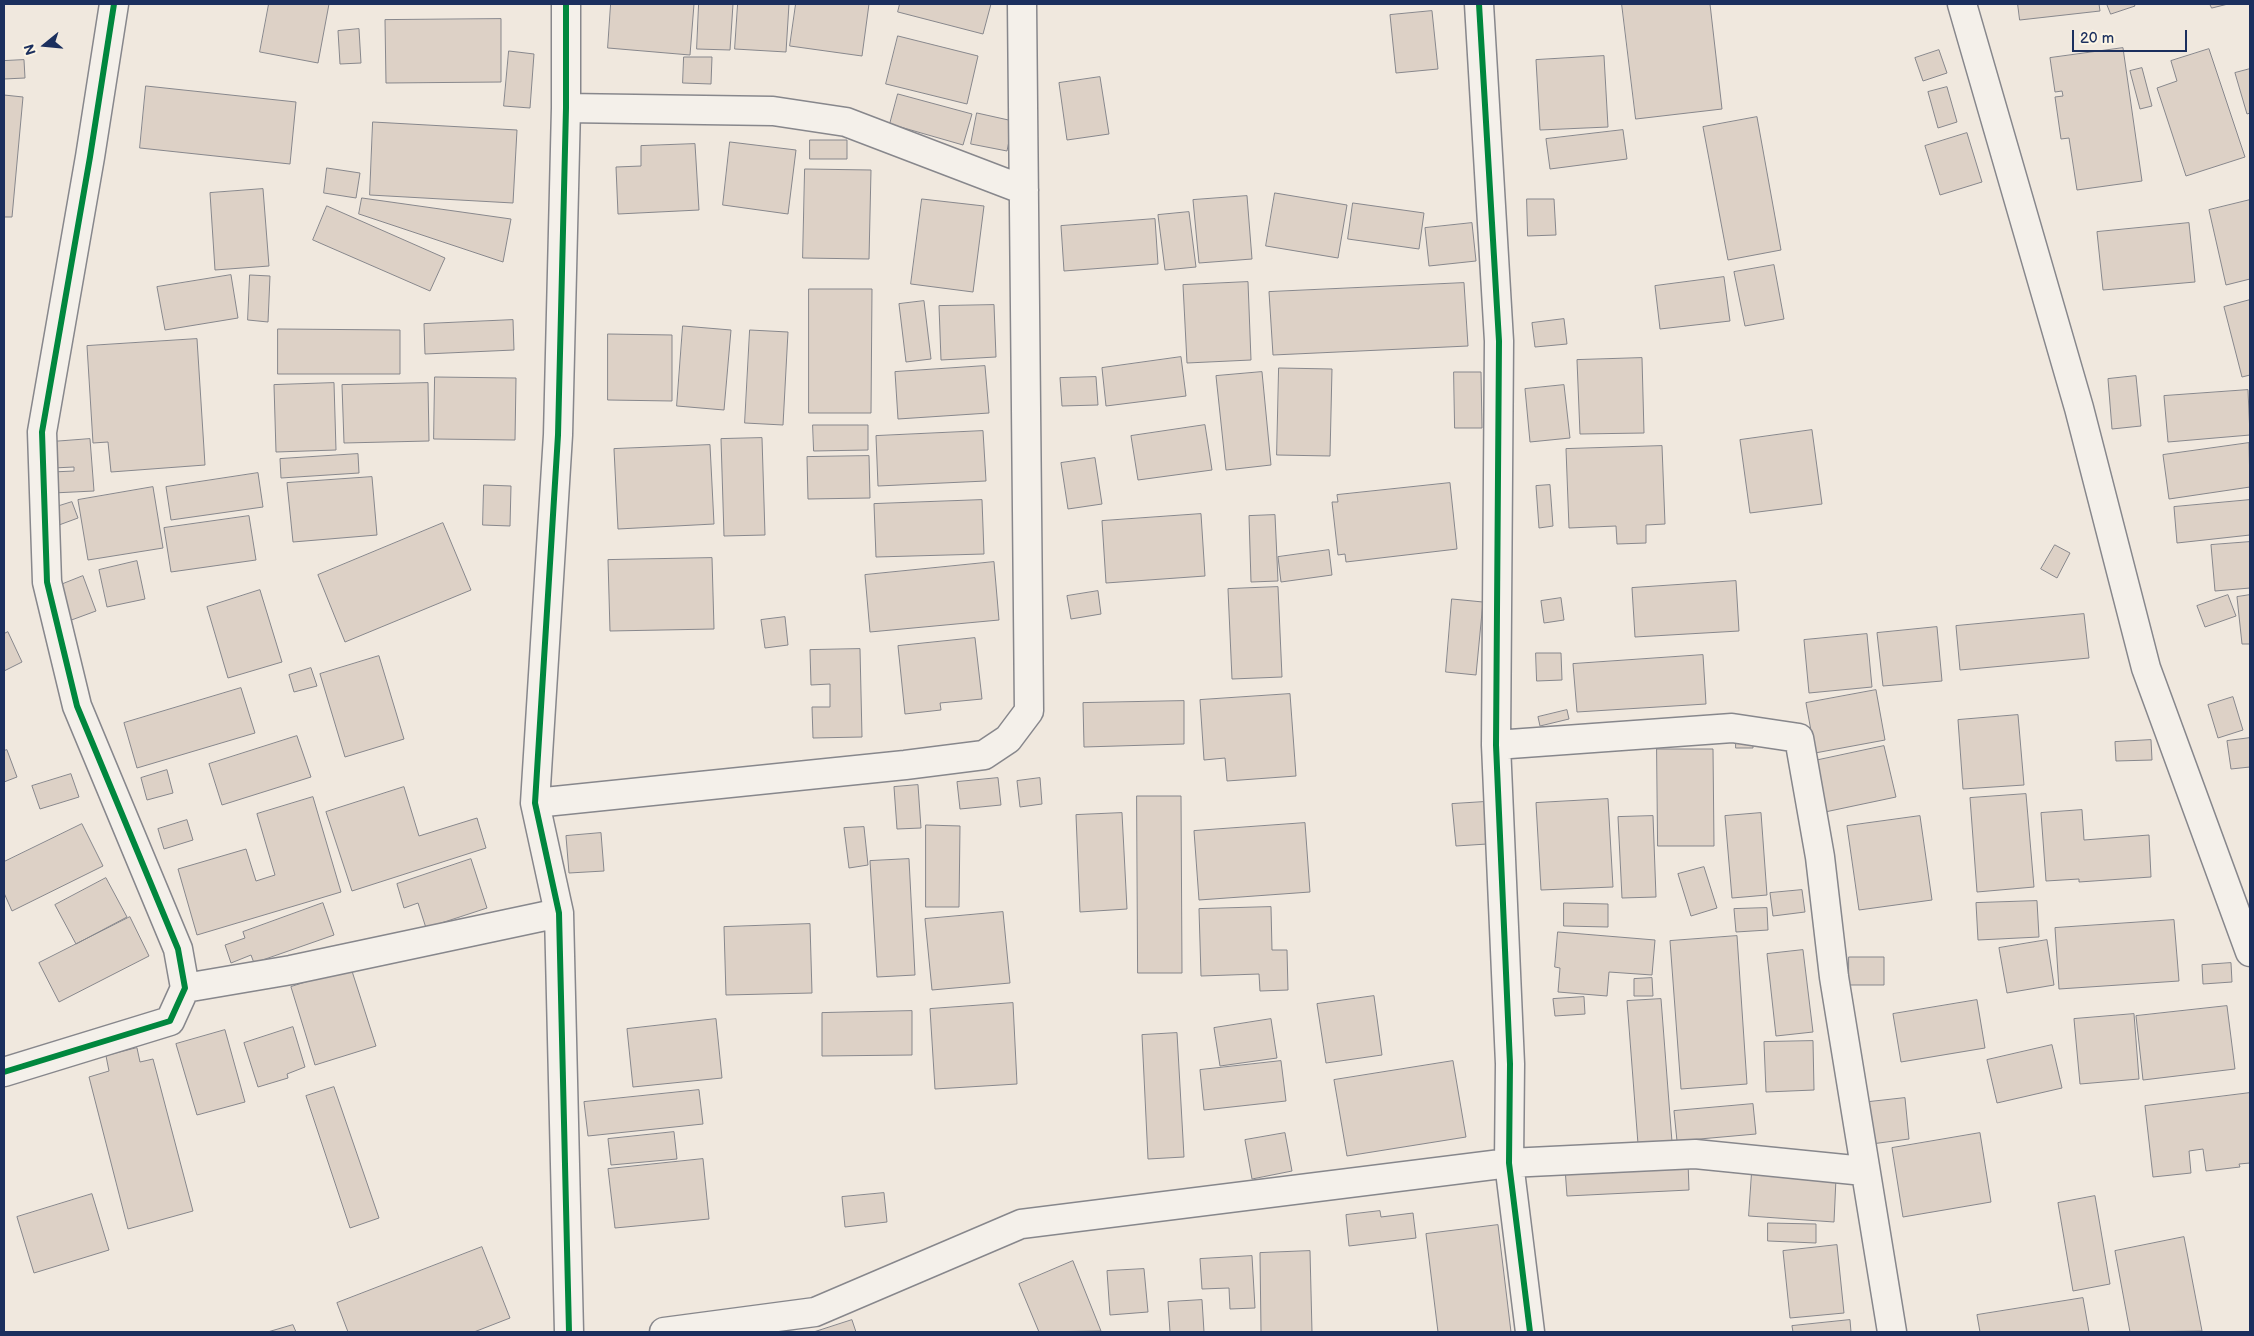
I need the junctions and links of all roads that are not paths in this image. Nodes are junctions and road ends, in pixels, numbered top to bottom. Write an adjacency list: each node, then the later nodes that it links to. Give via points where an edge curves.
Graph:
1 (114, 4): 12 (street, via 42,432 47,582 77,706 178,949)
2 (566, 4): 6 (street)
3 (1022, 4): 7 (street)
4 (1479, 4): 8 (street, via 1499,341)
5 (1962, 4): 11 (street, via 2079,408 2146,668)
6 (566, 108): 7 (street, via 773,111 846,122); 9 (street, via 558,435)
7 (1024, 190): 9 (street, via 1029,711 1008,739 984,755)
8 (1496, 745): 14 (street, via 1510,1064); 15 (street, via 1732,728 1799,738 1820,857 1834,978)
9 (535, 803): 10 (street)
10 (559, 913): 12 (street, via 291,970); 16 (street)
11 (2250, 952)
12 (185, 988): 13 (street, via 170,1021)
13 (4, 1072)
14 (1509, 1163): 15 (street, via 1695,1154); 17 (street, via 1021,1224 815,1312); 18 (street)
15 (1864, 1171): 19 (street)
16 (569, 1332)
17 (664, 1332)
18 (1530, 1332)
19 (1892, 1332)

